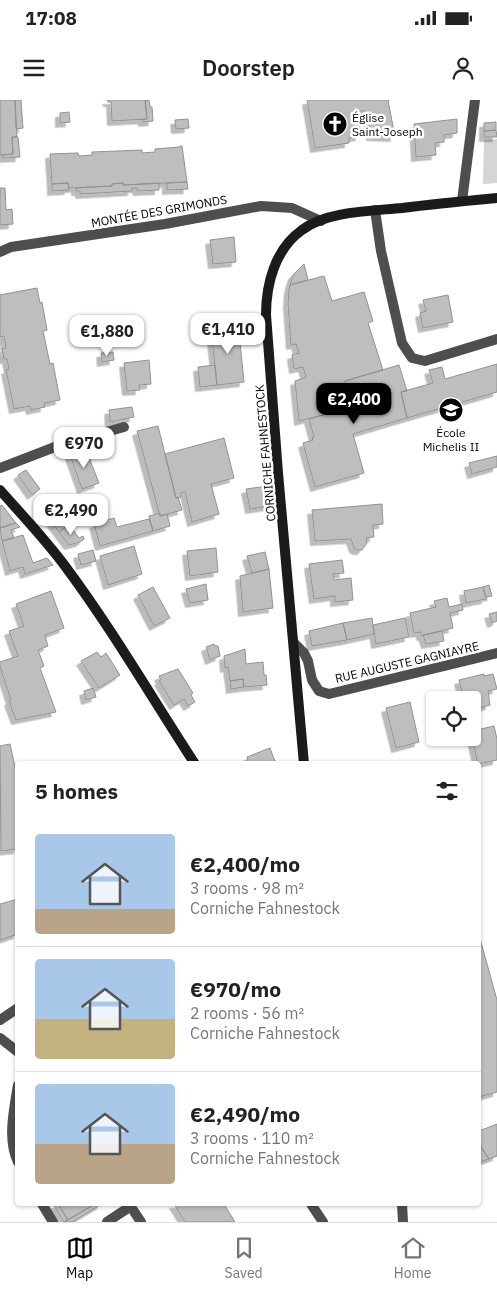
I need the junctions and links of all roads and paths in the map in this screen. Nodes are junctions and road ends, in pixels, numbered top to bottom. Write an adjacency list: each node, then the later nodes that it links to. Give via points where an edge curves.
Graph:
1 (475, 100): 3 (street)
2 (497, 198): 3 (main road, CORNICHE FAHNESTOCK)
3 (462, 201): 4 (main road, CORNICHE FAHNESTOCK)
4 (375, 210): 5 (main road, CORNICHE FAHNESTOCK); 7 (street, via 402,343 412,358 425,361)
5 (321, 220): 6 (street, MONTÉE DES GRIMONDS, via 292,208 261,206 165,224 11,246); 11 (main road, CORNICHE FAHNESTOCK, via 302,229 286,247 271,276 266,304)
6 (0, 252)
7 (497, 339)
8 (124, 427): 9 (street, via 60,445)
9 (0, 468)
10 (0, 490): 13 (main road, via 66,568)
11 (294, 643): 12 (street, RUE AUGUSTE GAGNIAYRE, via 304,652 312,680 319,691 329,694); 14 (main road, CORNICHE FAHNESTOCK)
12 (497, 653)
13 (193, 761)
14 (304, 761)
15 (15, 1010): 16 (street)
16 (0, 1020)
17 (0, 1038): 18 (street)
18 (15, 1050)
19 (15, 1104): 20 (street, via 12,1122)
20 (15, 1154)
21 (43, 1206): 26 (street)
22 (129, 1206): 27 (street)
23 (131, 1206): 28 (street)
24 (312, 1206): 29 (street)
25 (402, 1206): 30 (street)
26 (53, 1222)
27 (107, 1222)
28 (141, 1222)
29 (324, 1222)
30 (402, 1222)

